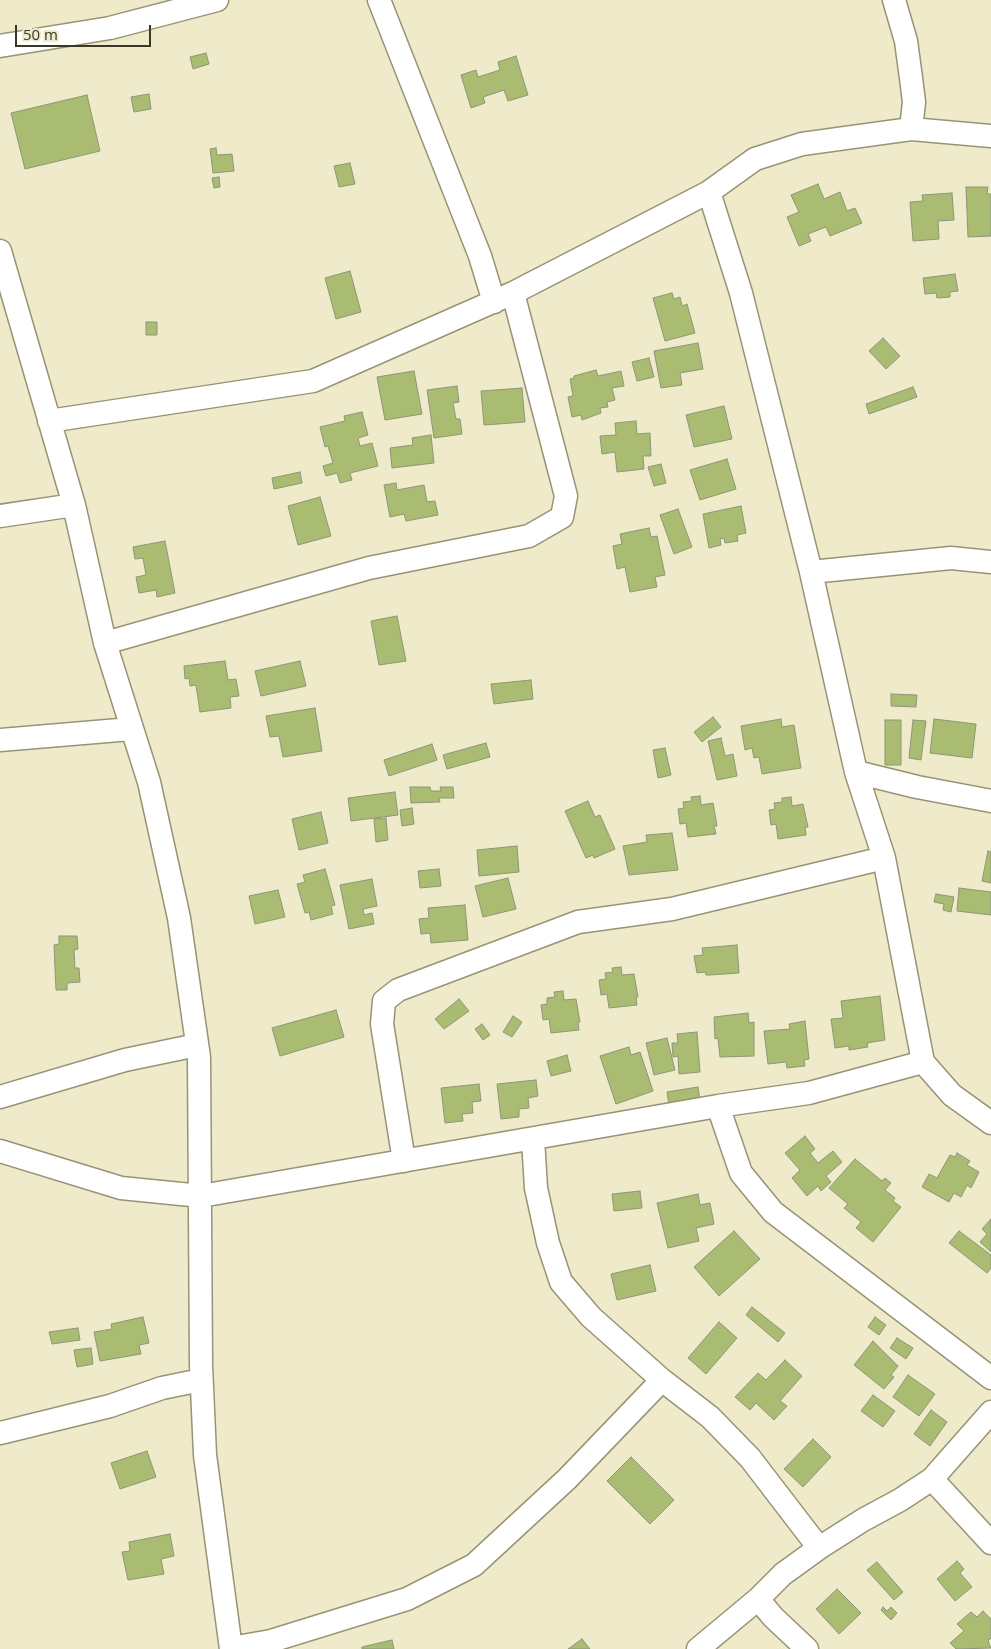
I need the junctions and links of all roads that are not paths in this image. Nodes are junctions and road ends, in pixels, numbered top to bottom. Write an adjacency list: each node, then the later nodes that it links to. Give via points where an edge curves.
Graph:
1 (217, 0): 4 (street, via 110,28)
2 (379, 0): 9 (street, via 480,256)
3 (894, 0): 5 (street, via 906,41 911,78 914,102)
4 (0, 46)
5 (911, 128): 6 (street); 7 (street, via 802,144 756,159)
6 (991, 136)
7 (709, 192): 9 (street); 14 (street, via 741,293)
8 (0, 251): 10 (street)
9 (503, 297): 10 (street, via 313,381); 15 (street, via 566,496 562,517 529,536 369,568)
10 (49, 420): 11 (street)
11 (74, 505): 12 (street); 15 (street)
12 (0, 516)
13 (991, 562): 14 (street, via 951,558)
14 (811, 572): 18 (street)
15 (105, 643): 16 (street)
16 (132, 729): 17 (street); 21 (street, via 149,782 179,918)
17 (0, 740)
18 (856, 772): 19 (street); 20 (street)
19 (991, 800)
20 (884, 858): 22 (street); 28 (street, via 672,909 578,922 398,990 384,1001 382,1024)
21 (197, 1045): 23 (street, via 125,1060); 29 (street)
22 (923, 1062): 24 (street, via 809,1093); 25 (street, via 952,1095)
23 (0, 1097)
24 (718, 1106): 26 (street); 30 (street, via 741,1174 773,1212)
25 (991, 1123)
26 (533, 1139): 28 (street); 32 (street, via 536,1188 548,1243 561,1282 591,1317)
27 (0, 1151): 29 (street, via 121,1188)
28 (404, 1161): 29 (street)
29 (201, 1196): 31 (street)
30 (991, 1378)
31 (201, 1380): 34 (street); 39 (street, via 205,1455)
32 (662, 1380): 37 (street, via 710,1417 750,1458); 39 (street, via 567,1479 474,1565 407,1599 271,1641)
33 (991, 1412): 35 (street)
34 (0, 1434)
35 (932, 1479): 36 (street); 37 (street)
36 (991, 1543)
37 (819, 1548): 38 (street, via 783,1574)
38 (758, 1599): 40 (street); 41 (street, via 773,1618)
39 (231, 1649)
40 (698, 1649)
41 (807, 1649)

